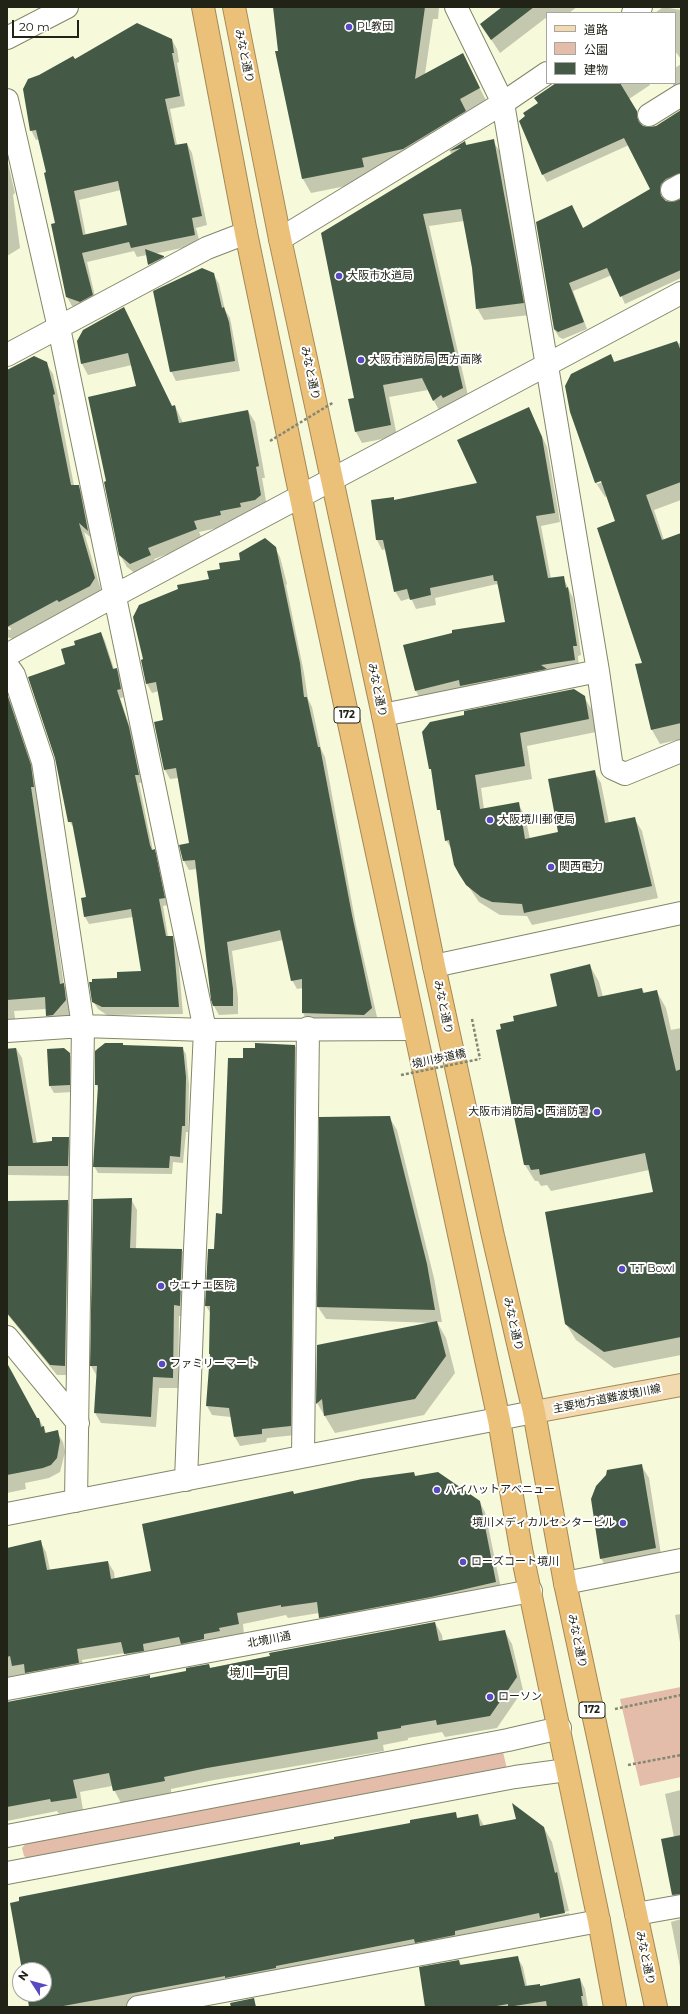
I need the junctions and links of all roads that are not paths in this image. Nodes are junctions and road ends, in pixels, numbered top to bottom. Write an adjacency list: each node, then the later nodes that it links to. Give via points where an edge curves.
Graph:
1 (67, 7): 5 (street)
2 (203, 7): 11 (highway, 172)
3 (234, 7): 12 (highway, みなと通り / 172)
4 (456, 7): 9 (street)
5 (7, 38)
6 (546, 74): 9 (street)
7 (681, 95): 10 (street)
8 (7, 100): 14 (street)
9 (503, 103): 12 (street); 16 (street)
10 (649, 115)
11 (246, 233): 14 (street, via 207,248); 18 (highway, 172)
12 (280, 239): 17 (highway, みなと通り / 172)
13 (681, 293): 16 (street)
14 (58, 328): 15 (street); 19 (street)
15 (7, 355)
16 (546, 364): 17 (street); 22 (street)
17 (333, 480): 18 (street); 23 (highway, みなと通り / 172)
18 (300, 497): 19 (street); 29 (highway, 172)
19 (114, 596): 20 (street); 30 (street)
20 (7, 655)
21 (7, 665): 27 (street, via 14,675 43,762)
22 (598, 671): 23 (street); 24 (street, via 612,768 624,774)
23 (382, 715): 26 (highway, みなと通り / 172)
24 (681, 752)
25 (681, 913): 26 (street)
26 (434, 966): 34 (highway, みなと通り / 172)
27 (83, 1026): 30 (street); 31 (street); 36 (street)
28 (308, 1028): 29 (street); 30 (street); 37 (street)
29 (414, 1029): 35 (highway, 172)
30 (205, 1030): 38 (street)
31 (7, 1031)
32 (7, 1337): 36 (street)
33 (681, 1385): 34 (main road, 主要地方道難波境川線)
34 (534, 1412): 35 (street); 42 (highway, みなと通り / 172)
35 (499, 1420): 37 (street); 43 (highway, 172)
36 (78, 1423): 39 (street)
37 (303, 1456): 38 (street)
38 (186, 1480): 39 (street)
39 (76, 1501): 40 (street)
40 (7, 1514)
41 (681, 1560): 42 (street)
42 (565, 1583): 50 (highway, みなと通り / 172)
43 (531, 1590): 44 (street, 北境川通); 45 (highway, 172)
44 (7, 1689)
45 (560, 1728): 46 (highway, 172); 47 (street)
46 (567, 1770): 48 (street, via 515,1777); 51 (highway, 172)
47 (7, 1836)
48 (7, 1873)
49 (681, 1906): 50 (street)
50 (636, 1914): 54 (highway, みなと通り / 172)
51 (599, 1921): 52 (street); 53 (highway, 172)
52 (138, 2007)
53 (615, 2007)
54 (656, 2007)

